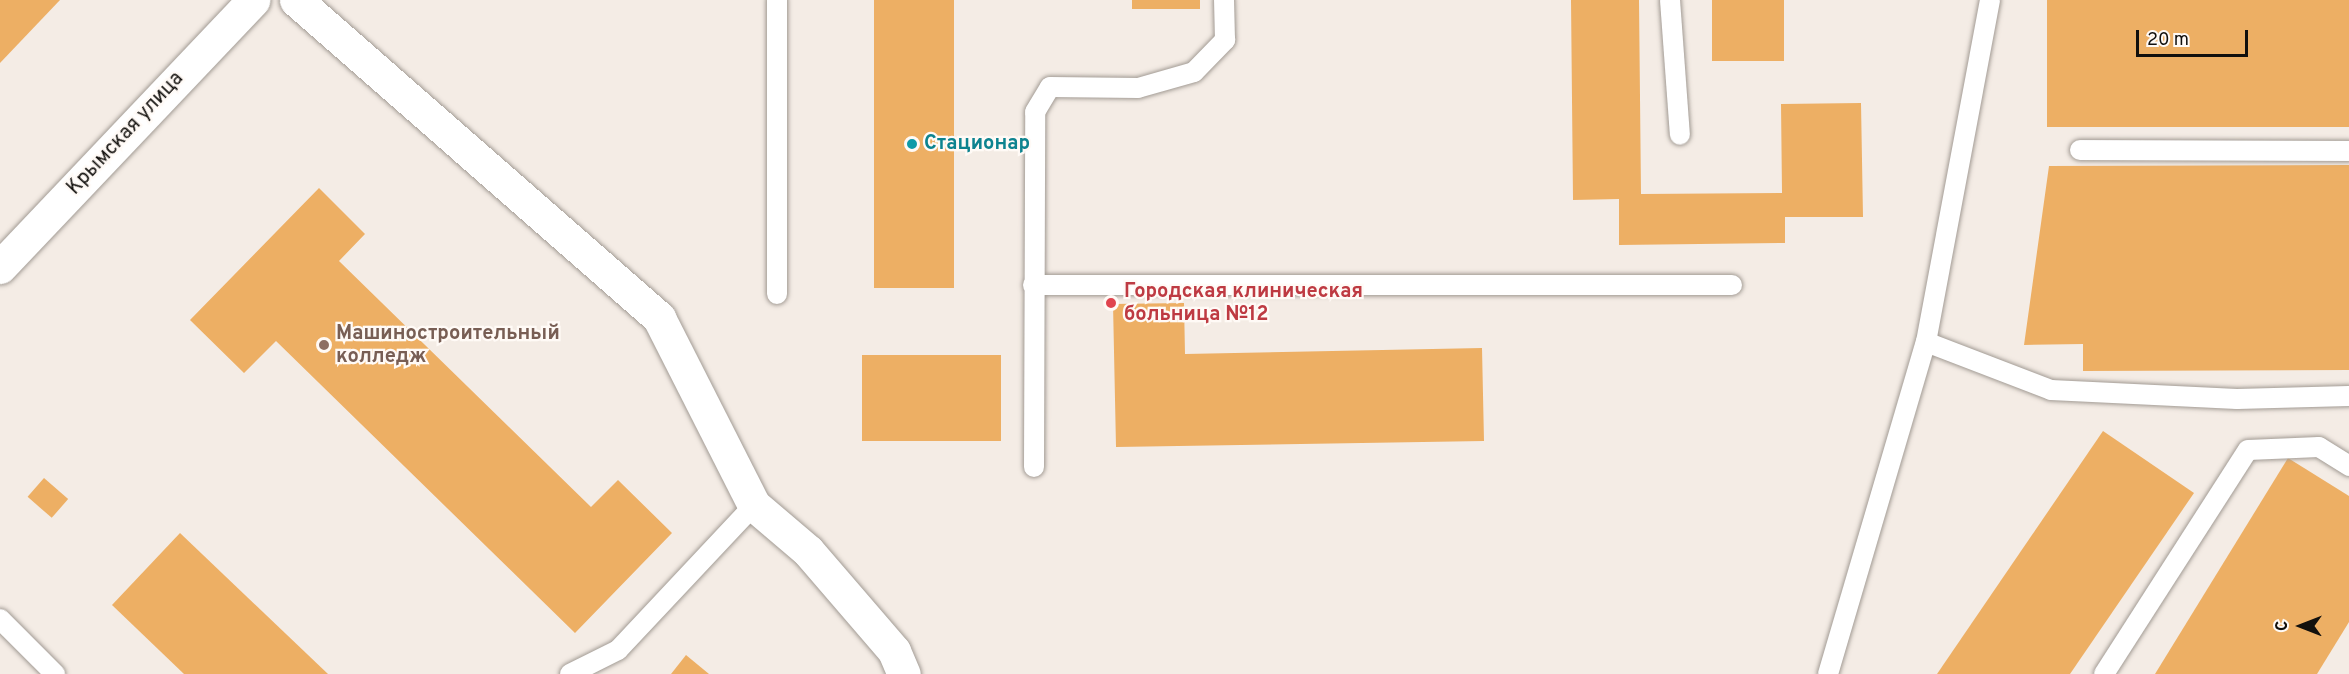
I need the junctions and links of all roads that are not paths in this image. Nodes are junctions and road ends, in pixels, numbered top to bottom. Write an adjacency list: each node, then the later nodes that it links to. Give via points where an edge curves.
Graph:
1 (253, 0): 10 (street, Крымская улица)
2 (296, 0): 18 (street, via 659,318)
3 (777, 0): 13 (lane)
4 (1224, 0): 11 (lane, via 1225,40 1194,72 1138,88 1050,87 1035,112)
5 (1670, 0): 7 (lane)
6 (1990, 0): 14 (lane)
7 (1680, 135)
8 (2080, 150): 9 (lane)
9 (2349, 151)
10 (0, 267)
11 (1033, 285): 12 (lane); 17 (lane)
12 (1732, 285)
13 (777, 294)
14 (1926, 342): 15 (lane, via 2051,390 2237,399); 23 (lane)
15 (2349, 396)
16 (2349, 466): 24 (lane, via 2319,447 2248,450)
17 (1034, 467)
18 (754, 505): 21 (lane, via 618,650); 22 (street, via 808,551 894,651)
19 (0, 619): 20 (lane)
20 (55, 674)
21 (570, 674)
22 (904, 674)
23 (1828, 674)
24 (2104, 674)

